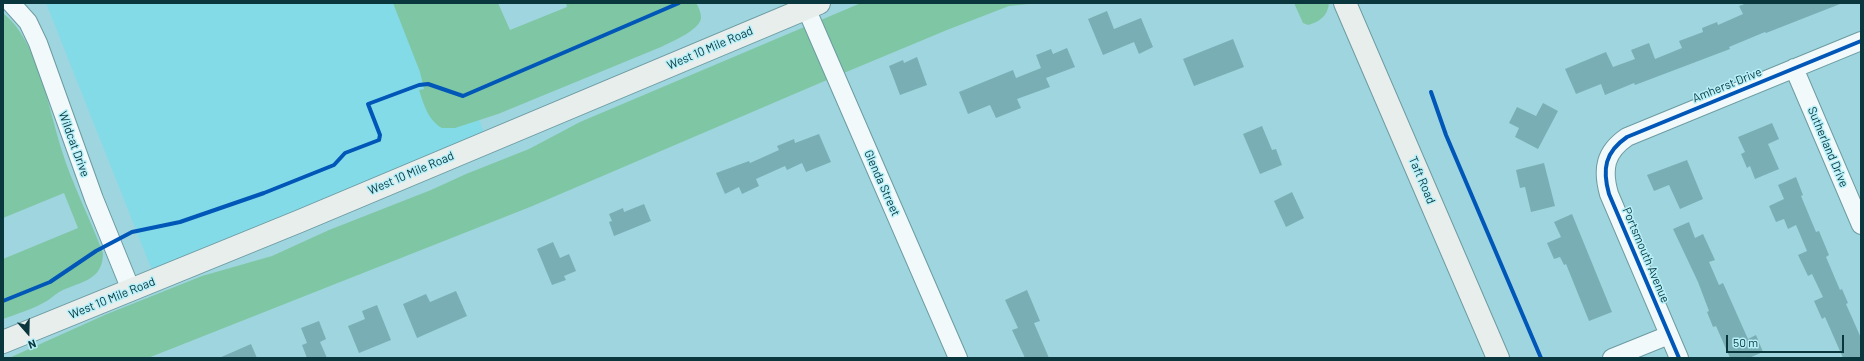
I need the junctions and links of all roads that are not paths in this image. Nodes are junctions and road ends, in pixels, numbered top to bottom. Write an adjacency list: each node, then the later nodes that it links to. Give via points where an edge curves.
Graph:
1 (11, 3): 8 (street, Wildcat Drive, via 28,22 38,43 94,199)
2 (1345, 3): 12 (main road, Taft Road)
3 (812, 6): 8 (main road, West 10 Mile Road); 11 (street, Glenda Street)
4 (1861, 41): 5 (street, Amherst Drive)
5 (1794, 68): 6 (street, Amherst Drive, via 1628,137 1619,142); 7 (street, Sutherland Drive)
6 (1608, 158): 9 (street, Portsmouth Avenue, via 1604,173 1609,194)
7 (1861, 225)
8 (131, 290): 10 (main road, West 10 Mile Road)
9 (1669, 335): 13 (street); 14 (street, Portsmouth Avenue)
10 (3, 342)
11 (958, 358)
12 (1498, 358)
13 (1612, 358)
14 (1679, 358)

